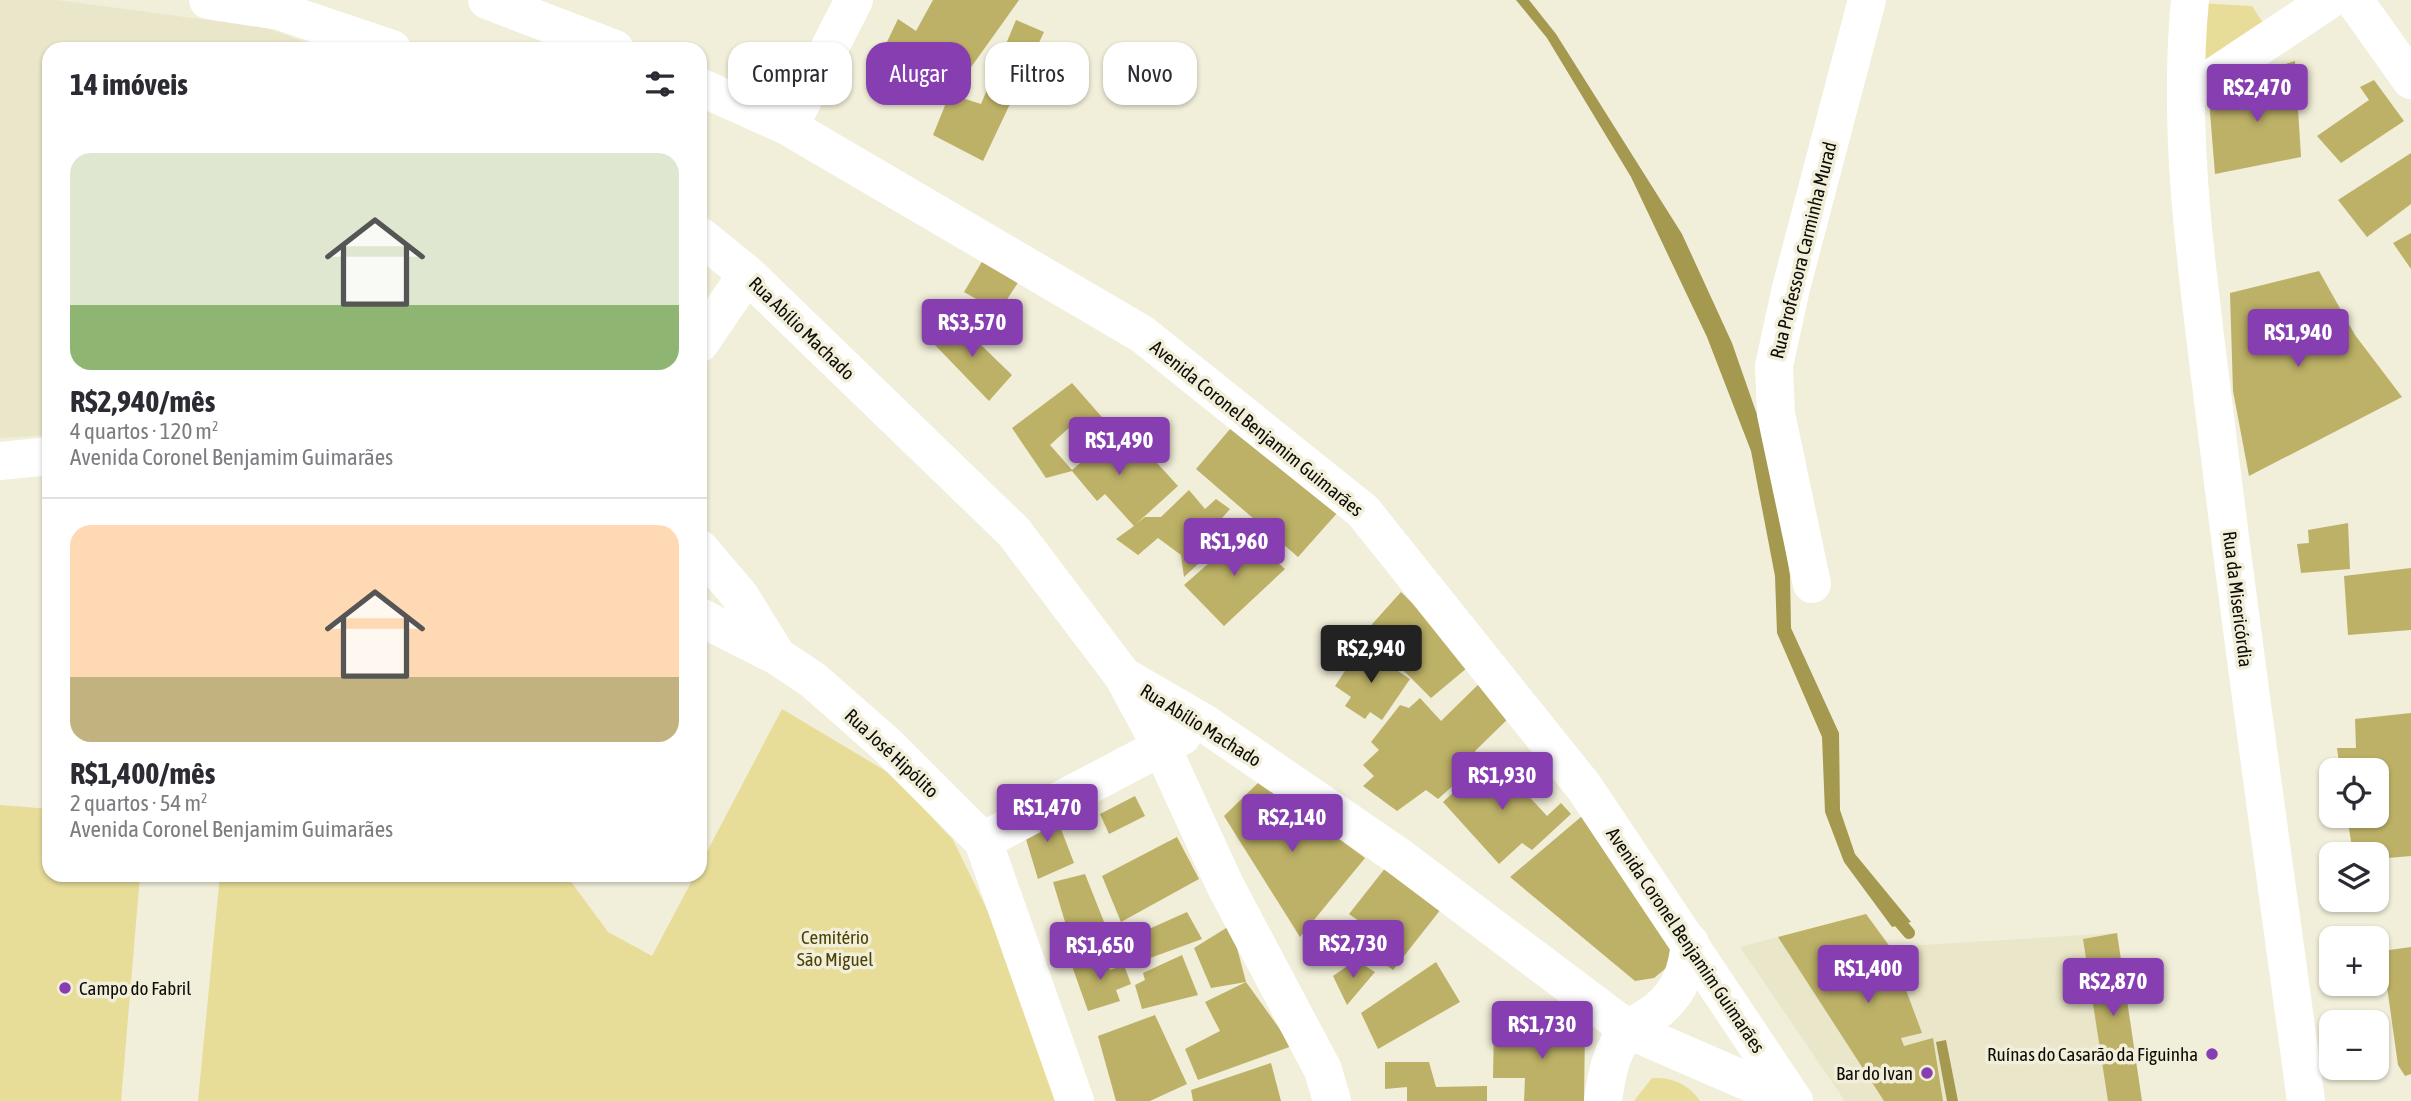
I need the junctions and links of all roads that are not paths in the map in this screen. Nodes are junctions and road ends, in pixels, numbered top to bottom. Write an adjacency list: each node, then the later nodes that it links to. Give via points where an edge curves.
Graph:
1 (208, 0): 8 (street, via 279,11)
2 (487, 0): 9 (street)
3 (854, 0): 13 (street)
4 (1867, 0): 20 (street, Rua Professora Carminha Murad, via 1774,366 1776,414)
5 (2190, 0): 12 (street, Rua da Misericórdia, via 2184,57)
6 (2329, 0): 12 (street)
7 (2354, 0): 10 (street)
8 (371, 42)
9 (597, 42)
10 (2411, 80)
11 (707, 90): 13 (street, Avenida Coronel Benjamim Guimarães)
12 (2186, 95): 34 (street, Rua da Misericórdia, via 2200,288)
13 (789, 127): 27 (street, Avenida Coronel Benjamim Guimarães, via 1142,334 1363,511 1584,788)
14 (707, 242): 15 (street, Rua Abílio Machado)
15 (747, 274): 16 (street); 23 (street, Rua Abílio Machado, via 1014,532)
16 (707, 325)
17 (42, 457): 18 (street)
18 (0, 461)
19 (707, 557): 22 (street, Rua José Hipólito, via 740,596)
20 (1812, 584)
21 (707, 621): 22 (street, Rua José Hipólito)
22 (776, 656): 26 (street, Rua José Hipólito, via 813,680 887,745)
23 (1123, 676): 24 (street, Rua Abílio Machado); 25 (street)
24 (1204, 723): 25 (street); 28 (street, Rua Abílio Machado, via 1398,856)
25 (1162, 748): 26 (street); 32 (street, via 1225,885 1323,1070)
26 (983, 841): 31 (street, Rua José Hipólito)
27 (1690, 943): 28 (street, via 1687,970 1679,986 1659,1009); 33 (street, Avenida Coronel Benjamim Guimarães)
28 (1629, 1030): 29 (street, Rua Abílio Machado); 30 (street, via 1620,1042)
29 (1695, 1059): 30 (street, via 1660,1055 1627,1061); 33 (street, Rua Abílio Machado)
30 (1605, 1089)
31 (1075, 1101)
32 (1332, 1101)
33 (1793, 1101)
34 (2306, 1101)

